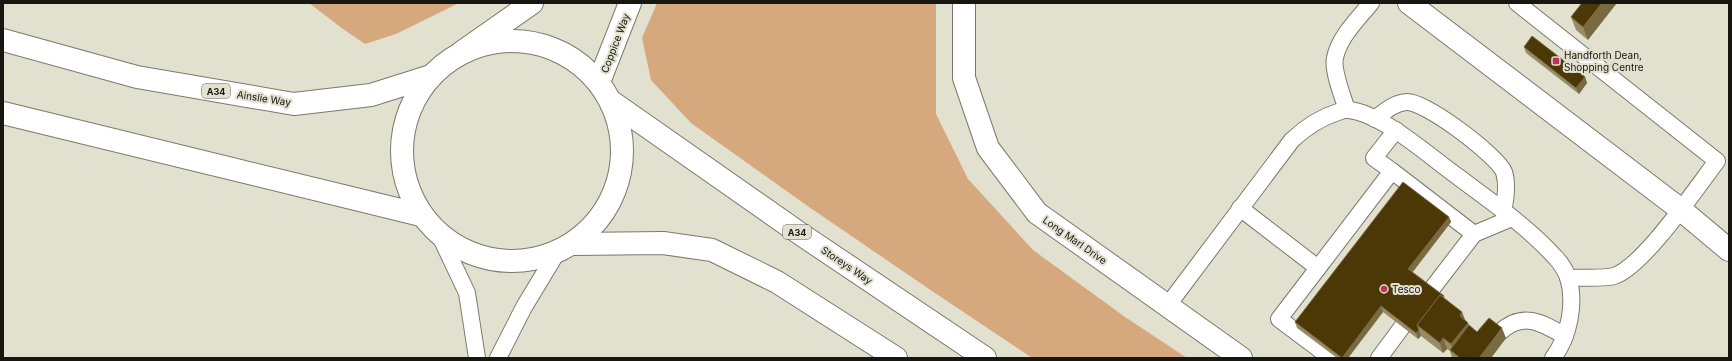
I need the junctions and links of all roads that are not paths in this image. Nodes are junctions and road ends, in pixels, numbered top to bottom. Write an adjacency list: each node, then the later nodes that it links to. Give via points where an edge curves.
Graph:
1 (532, 3): 8 (main road)
2 (630, 3): 10 (main road, Coppice Way)
3 (964, 3): 28 (main road, Long Marl Drive, via 964,78 988,148 1036,213)
4 (1371, 3): 12 (lane, via 1352,26 1334,59)
5 (1409, 3): 18 (main road)
6 (1517, 3): 18 (lane, via 1718,161)
7 (3, 40): 9 (main road, Ainslie Way / A34, via 137,77 294,104 371,95)
8 (462, 52): 9 (main road, A34); 10 (main road, A34, via 498,41 536,43 571,57)
9 (431, 76): 20 (main road, A34, via 406,119 405,126 402,169)
10 (599, 82): 11 (main road, A34)
11 (612, 102): 23 (main road, A34, via 623,141 620,180 602,216); 35 (main road, Storeys Way / A34, via 802,235)
12 (1347, 110): 14 (lane, via 1361,112); 17 (lane, via 1326,116 1306,127 1292,140)
13 (3, 113): 20 (main road)
14 (1375, 119): 15 (lane); 19 (lane, via 1390,107 1407,102 1421,105 1435,113 1496,160 1504,171)
15 (1396, 130): 16 (lane, via 1374,158); 19 (lane)
16 (1392, 172): 21 (lane); 25 (lane)
17 (1240, 208): 25 (lane); 28 (lane)
18 (1680, 209): 24 (main road); 26 (lane, via 1646,252 1614,276)
19 (1508, 214): 21 (lane); 26 (lane, via 1556,257)
20 (421, 215): 22 (main road, A34)
21 (1474, 234): 27 (lane)
22 (440, 236): 23 (main road, A34, via 475,256 516,263); 32 (lane, via 467,293)
23 (565, 249): 33 (lane, via 521,314); 34 (main road, A34, via 663,243 712,250 777,282)
24 (1729, 250)
25 (1318, 268): 37 (lane, via 1279,318)
26 (1568, 278): 31 (lane, via 1571,298 1570,320)
27 (1431, 290)
28 (1168, 305): 36 (main road, Long Marl Drive)
29 (1402, 327): 38 (lane)
30 (1499, 333): 31 (lane, via 1523,320 1534,320)
31 (1565, 336): 39 (lane)
32 (477, 358)
33 (498, 358)
34 (896, 358)
35 (985, 358)
36 (1241, 358)
37 (1331, 358)
38 (1379, 358)
39 (1553, 358)

